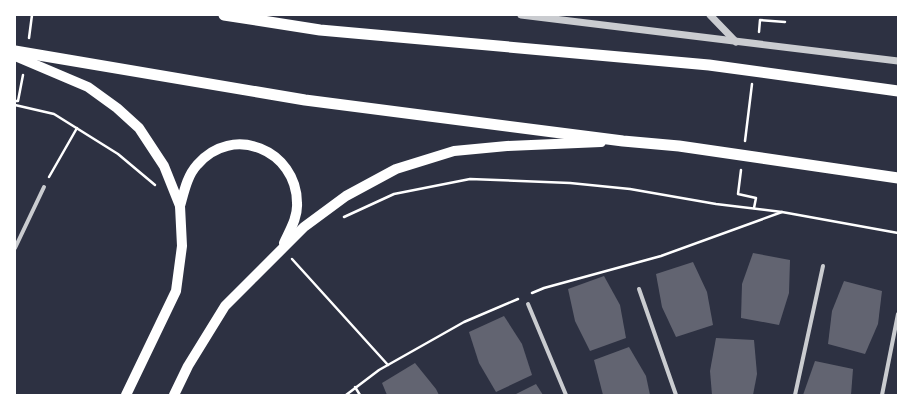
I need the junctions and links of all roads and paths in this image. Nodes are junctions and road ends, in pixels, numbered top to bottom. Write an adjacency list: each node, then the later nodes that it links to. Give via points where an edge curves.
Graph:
1 (224, 15): 12 (highway, via 320,30 709,65)
2 (521, 15): 4 (street)
3 (710, 15): 7 (street)
4 (550, 16): 7 (street)
5 (785, 22): 6 (path, via 760,20)
6 (758, 36)
7 (736, 42): 10 (street)
8 (15, 51): 15 (highway, via 305,100)
9 (15, 56): 21 (main road, via 88,87 117,108 139,128 164,166)
10 (898, 61)
11 (752, 83): 16 (path)
12 (898, 91)
13 (15, 105): 14 (path, via 54,114)
14 (77, 128): 19 (path); 20 (path, via 118,154)
15 (623, 141): 18 (highway, via 686,147); 27 (main road, via 454,151 396,169 346,196 304,227)
16 (744, 147)
17 (742, 163): 22 (path, via 738,194 756,198)
18 (898, 178)
19 (44, 186): 26 (street)
20 (158, 187)
21 (180, 206): 27 (main road, via 190,174 205,156 232,145 261,148 281,161 294,181 297,192 296,215); 37 (main road, via 182,246 176,291)
22 (754, 208): 23 (path); 24 (path, via 570,183 470,179 394,194)
23 (782, 212): 25 (path); 31 (path, via 661,256)
24 (338, 220)
25 (898, 233)
26 (15, 248)
27 (282, 248): 38 (main road, via 225,306 188,366)
28 (290, 256): 35 (path)
29 (823, 266): 43 (street)
30 (639, 289): 42 (street)
31 (530, 294)
32 (523, 297): 35 (path, via 464,322)
33 (528, 304): 41 (street)
34 (898, 314): 44 (street)
35 (388, 365): 36 (path)
36 (355, 387): 39 (path); 40 (path)
37 (126, 395)
38 (174, 395)
39 (346, 395)
40 (360, 395)
41 (566, 395)
42 (676, 395)
43 (795, 395)
44 (882, 395)

